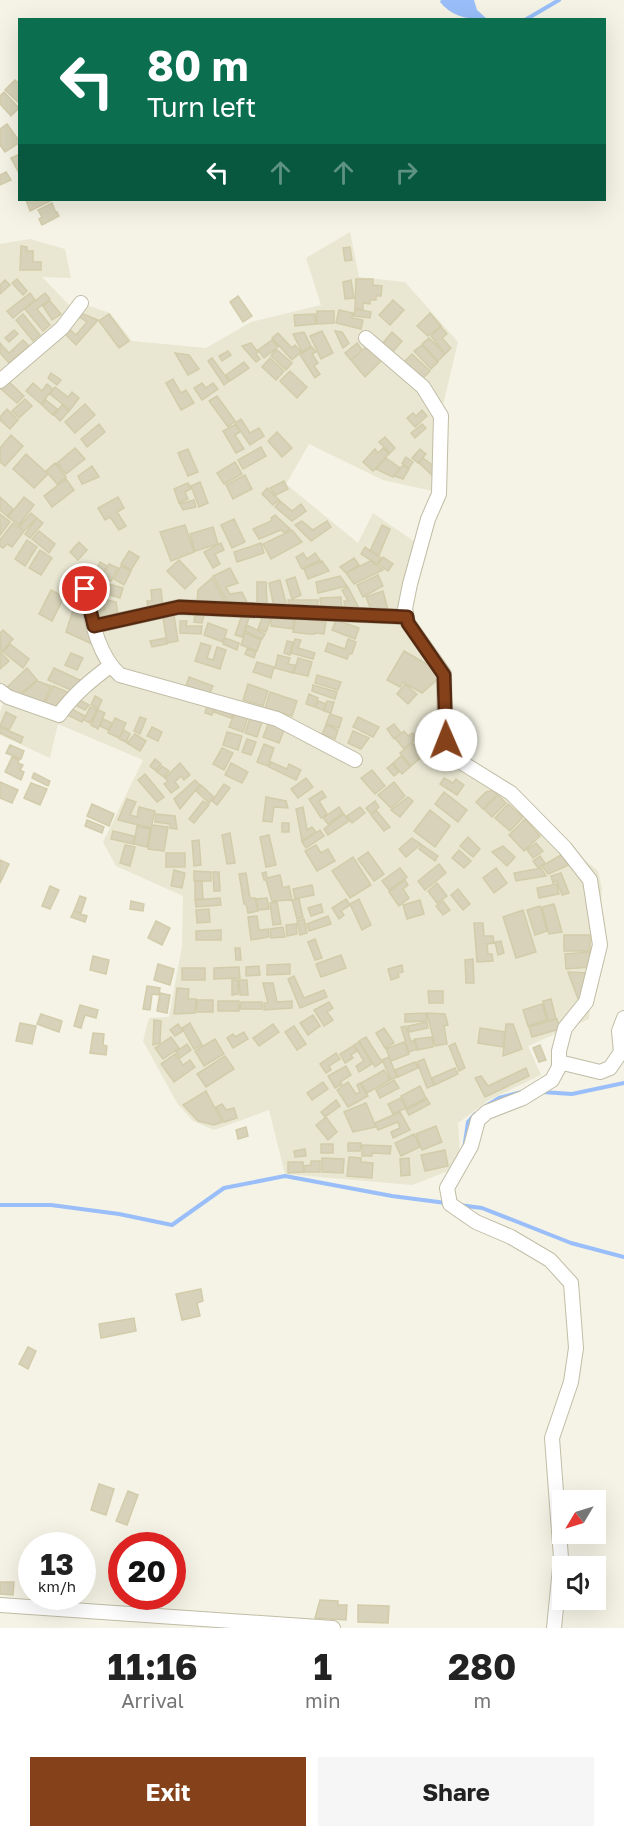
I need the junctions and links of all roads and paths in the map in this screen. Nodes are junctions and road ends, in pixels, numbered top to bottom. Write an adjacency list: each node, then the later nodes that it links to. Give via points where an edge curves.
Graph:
1 (81, 303): 3 (street, via 62,328)
2 (366, 338): 5 (street, via 423,387 441,416 439,494 410,585)
3 (0, 381)
4 (85, 589): 6 (street)
5 (407, 617): 6 (street, via 179,607); 11 (street, via 444,675 446,740 462,762 511,793 565,848 590,880 600,945 586,1002 565,1028)
6 (94, 626): 7 (street)
7 (110, 666): 8 (street, via 69,700 59,715); 9 (street, via 120,675 278,719)
8 (0, 692)
9 (355, 760)
10 (624, 1018): 11 (street, via 619,1030 621,1052 610,1068 600,1072)
11 (560, 1062): 14 (street, via 552,1080 478,1120 471,1146 447,1188 450,1204 476,1222 550,1260 571,1283 576,1348 571,1382 552,1438 561,1558)
12 (0, 1605): 13 (street)
13 (333, 1628)
14 (554, 1628)

